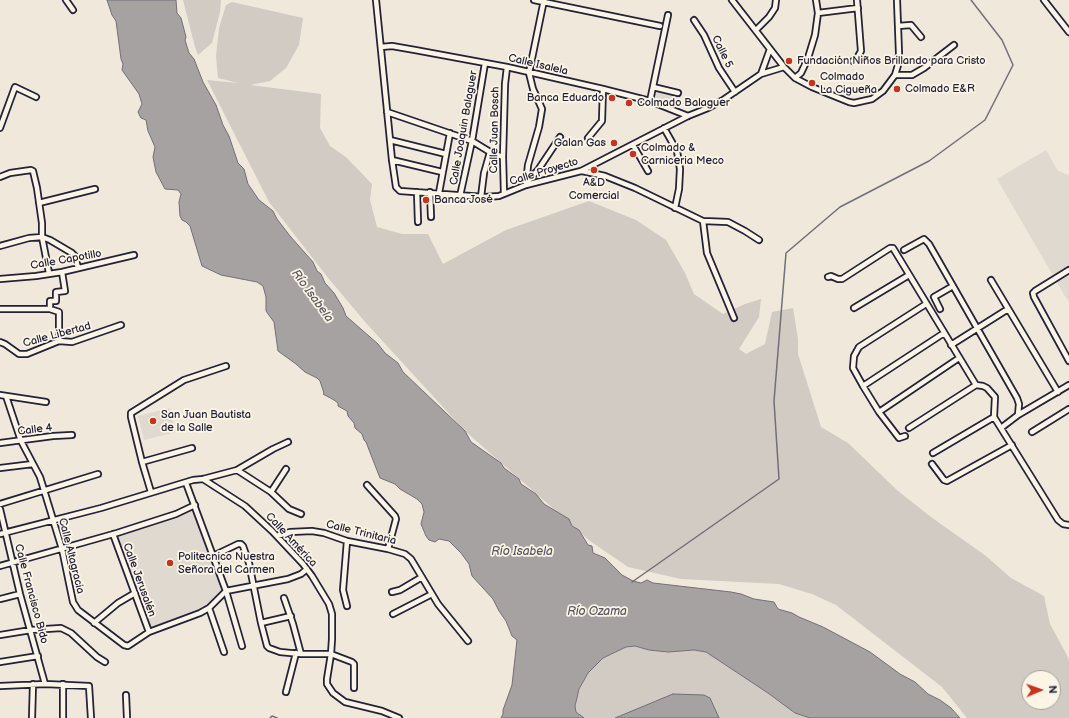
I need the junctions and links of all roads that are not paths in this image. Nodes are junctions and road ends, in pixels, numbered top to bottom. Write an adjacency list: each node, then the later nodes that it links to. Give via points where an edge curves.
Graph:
1 (66, 0): 12 (street)
2 (376, 0): 22 (street)
3 (534, 0): 10 (street)
4 (732, 0): 18 (street)
5 (776, 0): 18 (street, via 775,8 769,17)
6 (816, 0): 13 (street)
7 (857, 0): 11 (street)
8 (897, 0): 17 (street)
9 (1044, 0): 19 (street)
10 (544, 1): 16 (street); 28 (street)
11 (858, 8): 13 (street); 24 (street, via 861,51)
12 (73, 10)
13 (818, 14): 31 (street, via 808,58 801,73)
14 (668, 15): 32 (street)
15 (694, 20): 34 (street, Calle 5, via 719,68)
16 (660, 26)
17 (898, 26): 20 (street, via 911,25); 30 (street, via 899,53)
18 (756, 30): 23 (street)
19 (1069, 32)
20 (921, 37)
21 (954, 45): 30 (street, via 912,75)
22 (381, 47): 25 (street, Calle Isalela, via 392,46); 38 (street)
23 (770, 49): 27 (street); 29 (street)
24 (853, 61)
25 (485, 63): 26 (street, Calle Isalela); 46 (street, Calle Joaquin Balaguer)
26 (507, 67): 28 (street, Calle Isalela); 50 (street, Calle Juan Bosch)
27 (784, 67): 29 (street, Calle Proyecto); 31 (street)
28 (529, 73): 33 (street, Calle Isalela); 56 (street, via 542,109)
29 (761, 74): 34 (street, Calle Proyecto)
30 (895, 75): 31 (street, via 883,91 872,99 854,103)
31 (795, 78)
32 (653, 87): 35 (street); 37 (street)
33 (604, 89): 37 (street, Calle Isalela); 44 (street, via 602,121)
34 (735, 92): 39 (street, Calle Proyecto)
35 (678, 93)
36 (36, 97): 40 (street, via 15,87)
37 (650, 101): 39 (street, Calle Isalela)
38 (387, 112): 42 (street); 45 (street)
39 (688, 116): 41 (street, Calle Proyecto)
40 (0, 128)
41 (664, 128): 47 (street, Calle Proyecto); 65 (street, via 677,151 680,169)
42 (450, 133): 46 (street); 49 (street)
43 (560, 137): 56 (street)
44 (588, 138)
45 (390, 140): 49 (street); 51 (street)
46 (472, 141): 48 (street); 62 (street, Calle Joaquin Balaguer)
47 (633, 144): 52 (street, Calle Proyecto); 53 (street)
48 (490, 152): 50 (street); 63 (street)
49 (446, 154): 54 (street)
50 (503, 157): 61 (street, Calle Juan Bosch)
51 (392, 160): 54 (street); 58 (street, Calle Proyecto, via 396,188 400,191)
52 (581, 171): 56 (street, Calle Proyecto); 65 (street, via 605,176)
53 (648, 171)
54 (442, 172): 60 (street)
55 (0, 177): 64 (street, via 32,170)
56 (526, 183): 61 (street, Calle Proyecto)
57 (95, 189): 64 (street)
58 (417, 192): 59 (street, Calle Proyecto); 68 (street)
59 (430, 192): 60 (street, Calle Proyecto); 66 (street)
60 (439, 193): 62 (street, Calle Proyecto)
61 (504, 194): 63 (street, Calle Proyecto)
62 (460, 196): 63 (street, Calle Proyecto)
63 (481, 197)
64 (39, 204): 69 (street)
65 (675, 208): 67 (street)
66 (431, 217)
67 (703, 221): 70 (street, via 728,222); 89 (street, via 707,253)
68 (418, 222)
69 (42, 237): 71 (street); 74 (street, via 76,256); 77 (street)
70 (759, 240)
71 (0, 246)
72 (904, 250): 82 (street, via 920,240 926,240)
73 (134, 256): 74 (street, Calle Capotillo)
74 (78, 268): 76 (street, Calle Capotillo)
75 (1069, 270): 97 (street, via 1033,294)
76 (62, 272): 77 (street, Calle Capotillo); 85 (street, via 64,291 56,292 56,301 50,301)
77 (49, 273): 80 (street, Calle Capotillo)
78 (909, 276): 79 (street, via 892,247 842,278); 83 (street); 84 (street)
79 (828, 277)
80 (0, 279)
81 (991, 280): 87 (street)
82 (953, 286): 86 (street, via 934,297); 91 (street)
83 (926, 304): 92 (street); 101 (street, via 859,347 854,356 853,368)
84 (854, 308)
85 (50, 309): 88 (street); 93 (street, via 59,312)
86 (940, 309)
87 (1008, 309): 91 (street); 102 (street)
88 (0, 310)
89 (734, 318)
90 (121, 325): 93 (street, Calle Libertad, via 72,342)
91 (977, 329): 95 (street); 108 (street, via 1019,404)
92 (944, 333): 95 (street); 101 (street)
93 (59, 341): 94 (street, Calle Libertad, via 27,354 19,354)
94 (0, 342)
95 (951, 345): 96 (street)
96 (959, 358): 99 (street); 107 (street)
97 (1069, 361)
98 (226, 366): 121 (street, via 184,380 131,413)
99 (976, 385): 109 (street, via 987,388 994,397); 110 (street)
100 (1069, 385): 102 (street)
101 (862, 386): 107 (street)
102 (1058, 392): 108 (street)
103 (0, 395): 104 (street)
104 (6, 396): 105 (street); 115 (street, Calle Altagracia)
105 (46, 402)
106 (1069, 409): 112 (street)
107 (879, 412): 114 (street, via 900,438)
108 (1018, 415): 111 (street)
109 (994, 417): 111 (street); 120 (street)
110 (909, 428)
111 (1001, 428): 118 (street)
112 (1032, 432)
113 (72, 435): 115 (street, Calle 4)
114 (905, 436)
115 (21, 441): 117 (street, Calle 4); 122 (street, Calle Altagracia)
116 (288, 442): 125 (street)
117 (0, 443)
118 (1012, 445): 123 (street, via 947,481); 139 (street, via 1058,520)
119 (192, 448): 121 (street)
120 (933, 453)
121 (142, 462): 132 (street)
122 (33, 464): 124 (street); 131 (street, Calle Altagracia)
123 (932, 464)
124 (0, 468)
125 (237, 470): 128 (street); 133 (street)
126 (286, 470): 133 (street)
127 (98, 474): 131 (street)
128 (203, 479): 129 (street); 142 (street, Calle América, via 245,506)
129 (186, 483): 132 (street); 135 (street)
130 (367, 484): 145 (street, via 396,519)
131 (44, 490): 134 (street); 138 (street, Calle Altagracia)
132 (151, 492): 138 (street)
133 (271, 492): 137 (street, via 289,509)
134 (0, 504)
135 (195, 505): 141 (street, via 176,514); 146 (street)
136 (0, 509): 140 (street, Calle Francisco Bido)
137 (302, 514)
138 (54, 521): 140 (street); 144 (street, Calle Altagracia)
139 (1068, 525)
140 (2, 533): 147 (street, Calle Francisco Bido)
141 (113, 534): 144 (street); 154 (street, Calle Jerusalén)
142 (277, 536): 143 (street, Calle Trinitaria, via 290,532 312,531); 149 (street, Calle América)
143 (347, 541): 145 (street, Calle Trinitaria); 159 (street, via 343,590)
144 (62, 549): 147 (street); 163 (street, Calle Altagracia, via 73,602 78,610)
145 (388, 549): 150 (street, Calle Trinitaria, via 405,554)
146 (214, 556): 151 (street, via 241,544); 152 (street)
147 (13, 564): 148 (street); 155 (street, Calle Francisco Bido)
148 (0, 566)
149 (307, 569): 151 (street, via 296,576); 172 (street, Calle América, via 331,609)
150 (422, 577): 153 (street); 156 (street, Calle Trinitaria)
151 (254, 586): 152 (street); 164 (street)
152 (226, 591): 160 (street, Calle Altagracia); 169 (street)
153 (392, 592)
154 (134, 593): 163 (street); 166 (street, Calle Jerusalén)
155 (20, 594): 158 (street); 165 (street, Calle Francisco Bido)
156 (432, 594): 161 (street); 168 (street, Calle Trinitaria)
157 (284, 598): 162 (street)
158 (0, 599)
159 (347, 606)
160 (209, 608): 166 (street, Calle Altagracia); 170 (street)
161 (393, 614)
162 (291, 616): 164 (street); 171 (street)
163 (94, 623): 166 (street, Calle Altagracia, via 126,646)
164 (261, 623): 171 (street, via 267,646 272,650)
165 (31, 630): 167 (street); 173 (street, Calle Francisco Bido); 175 (street, via 66,629)
166 (149, 632)
167 (0, 635)
168 (468, 641)
169 (242, 646)
170 (224, 652)
171 (298, 654): 172 (street); 181 (street)
172 (331, 654): 180 (street, via 353,662); 187 (street, Calle América, via 327,675 333,693 345,702)
173 (38, 656): 174 (street); 177 (street, Calle Francisco Bido)
174 (0, 662)
175 (105, 662)
176 (33, 684): 177 (street); 179 (street); 183 (street)
177 (45, 684): 178 (street)
178 (63, 684): 184 (street); 185 (street, via 89,686)
179 (0, 686)
180 (354, 688)
181 (286, 692)
182 (126, 695): 186 (street)
183 (32, 718)
184 (63, 718)
185 (91, 718)
186 (127, 718)
187 (400, 718)

